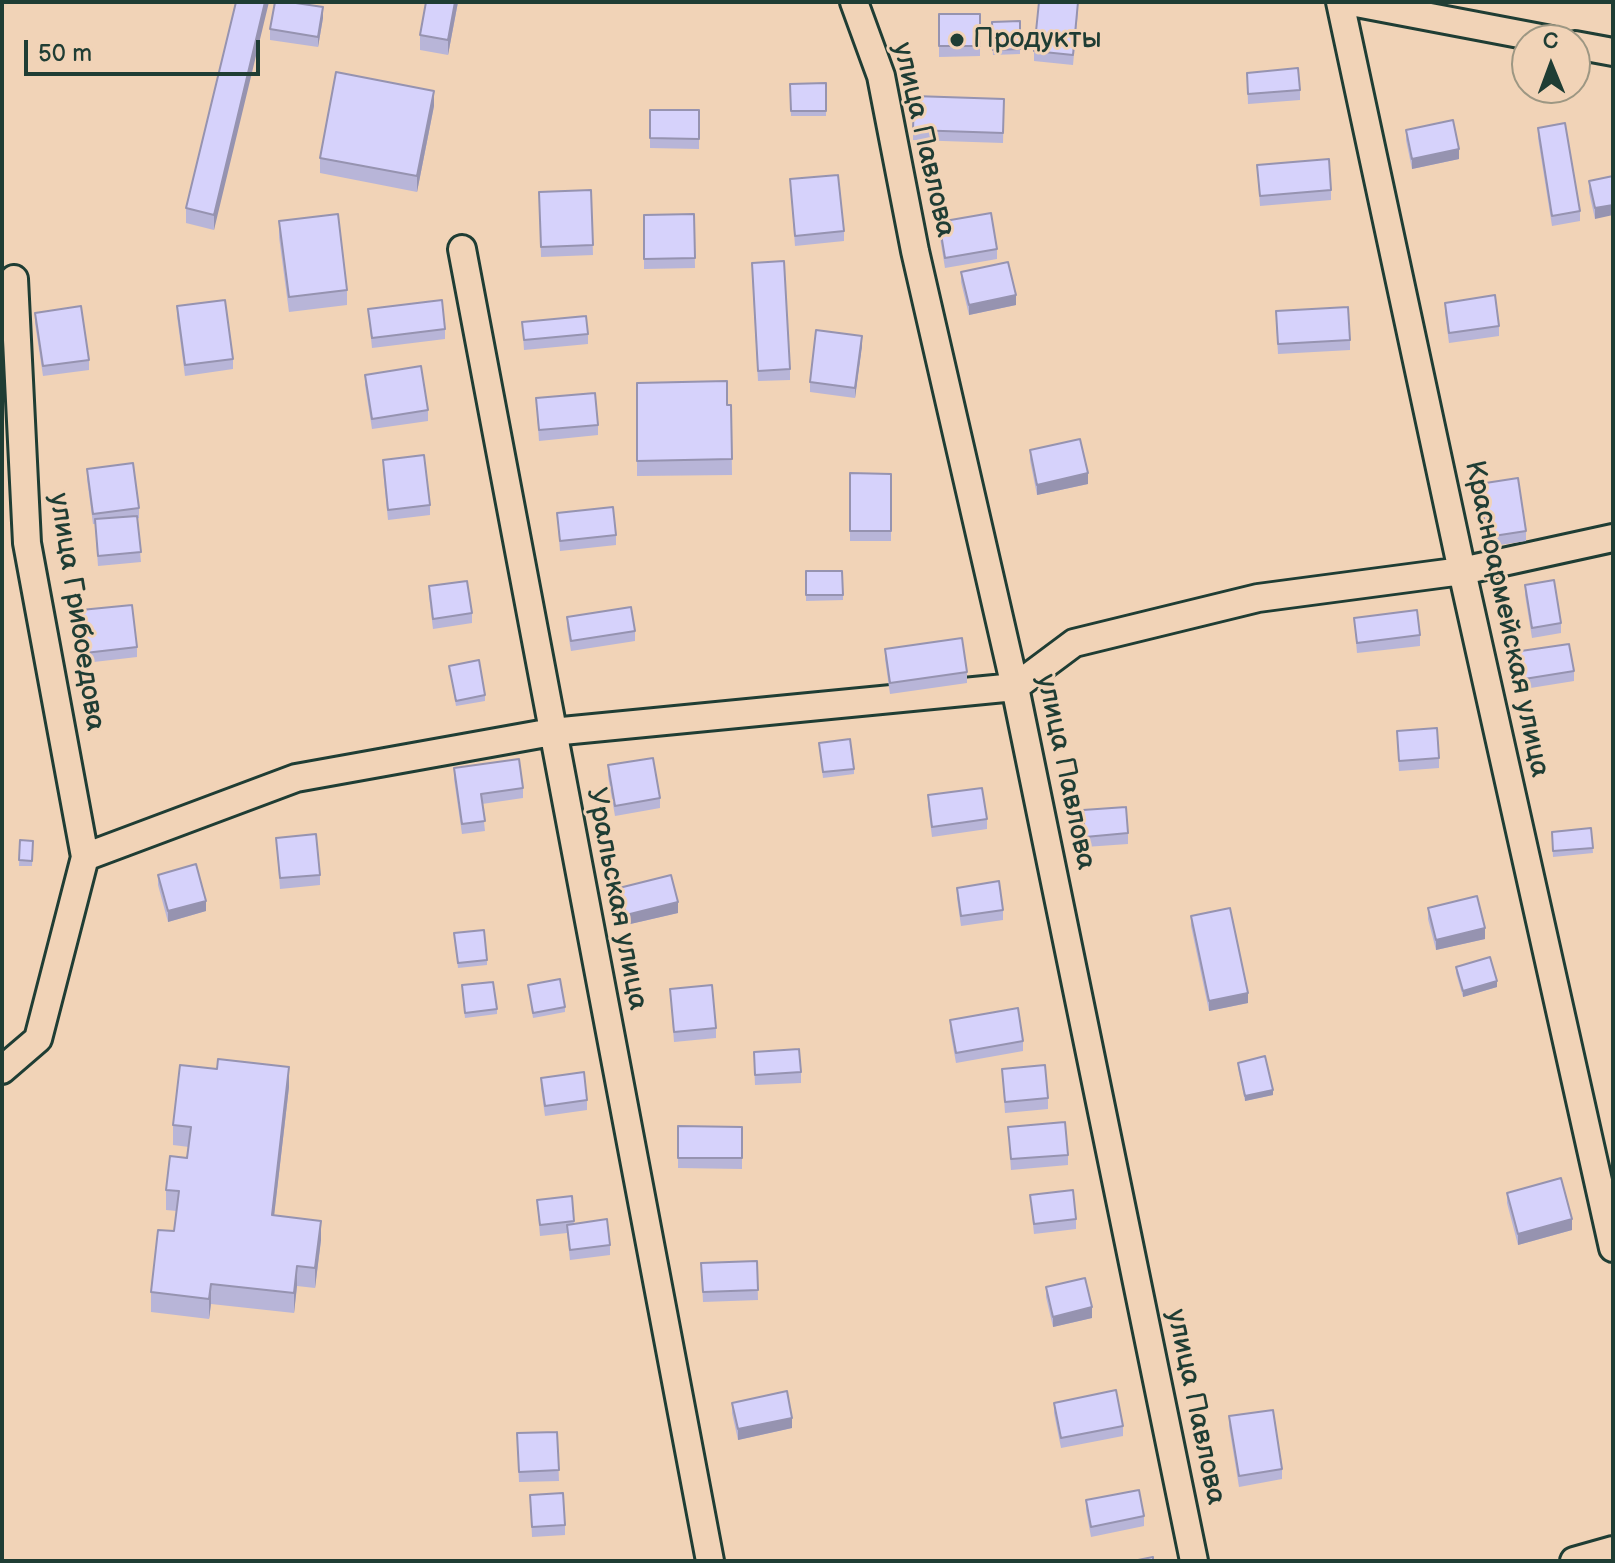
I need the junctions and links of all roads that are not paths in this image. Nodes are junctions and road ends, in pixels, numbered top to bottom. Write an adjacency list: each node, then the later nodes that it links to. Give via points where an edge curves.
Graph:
1 (854, 2): 11 (street, улица Павлова, via 881,76 915,251)
2 (1340, 2): 10 (street, Красноармейская улица)
3 (1351, 2): 4 (street)
4 (1511, 32)
5 (1591, 48): 6 (street)
6 (1613, 52)
7 (462, 249): 12 (street, Уральская улица)
8 (14, 279): 13 (street, улица Грибоедова, via 27,543)
9 (1613, 538): 10 (street)
10 (1462, 571): 11 (street, via 1258,598 1074,643); 15 (street, Красноармейская улица)
11 (1015, 687): 12 (street); 18 (street, улица Павлова)
12 (552, 732): 13 (street, via 296,778); 17 (street, Уральская улица)
13 (85, 857): 14 (street, via 38,1039)
14 (2, 1070)
15 (1613, 1248)
16 (1613, 1550): 19 (street)
17 (710, 1561)
18 (1194, 1561)
19 (1574, 1561)

